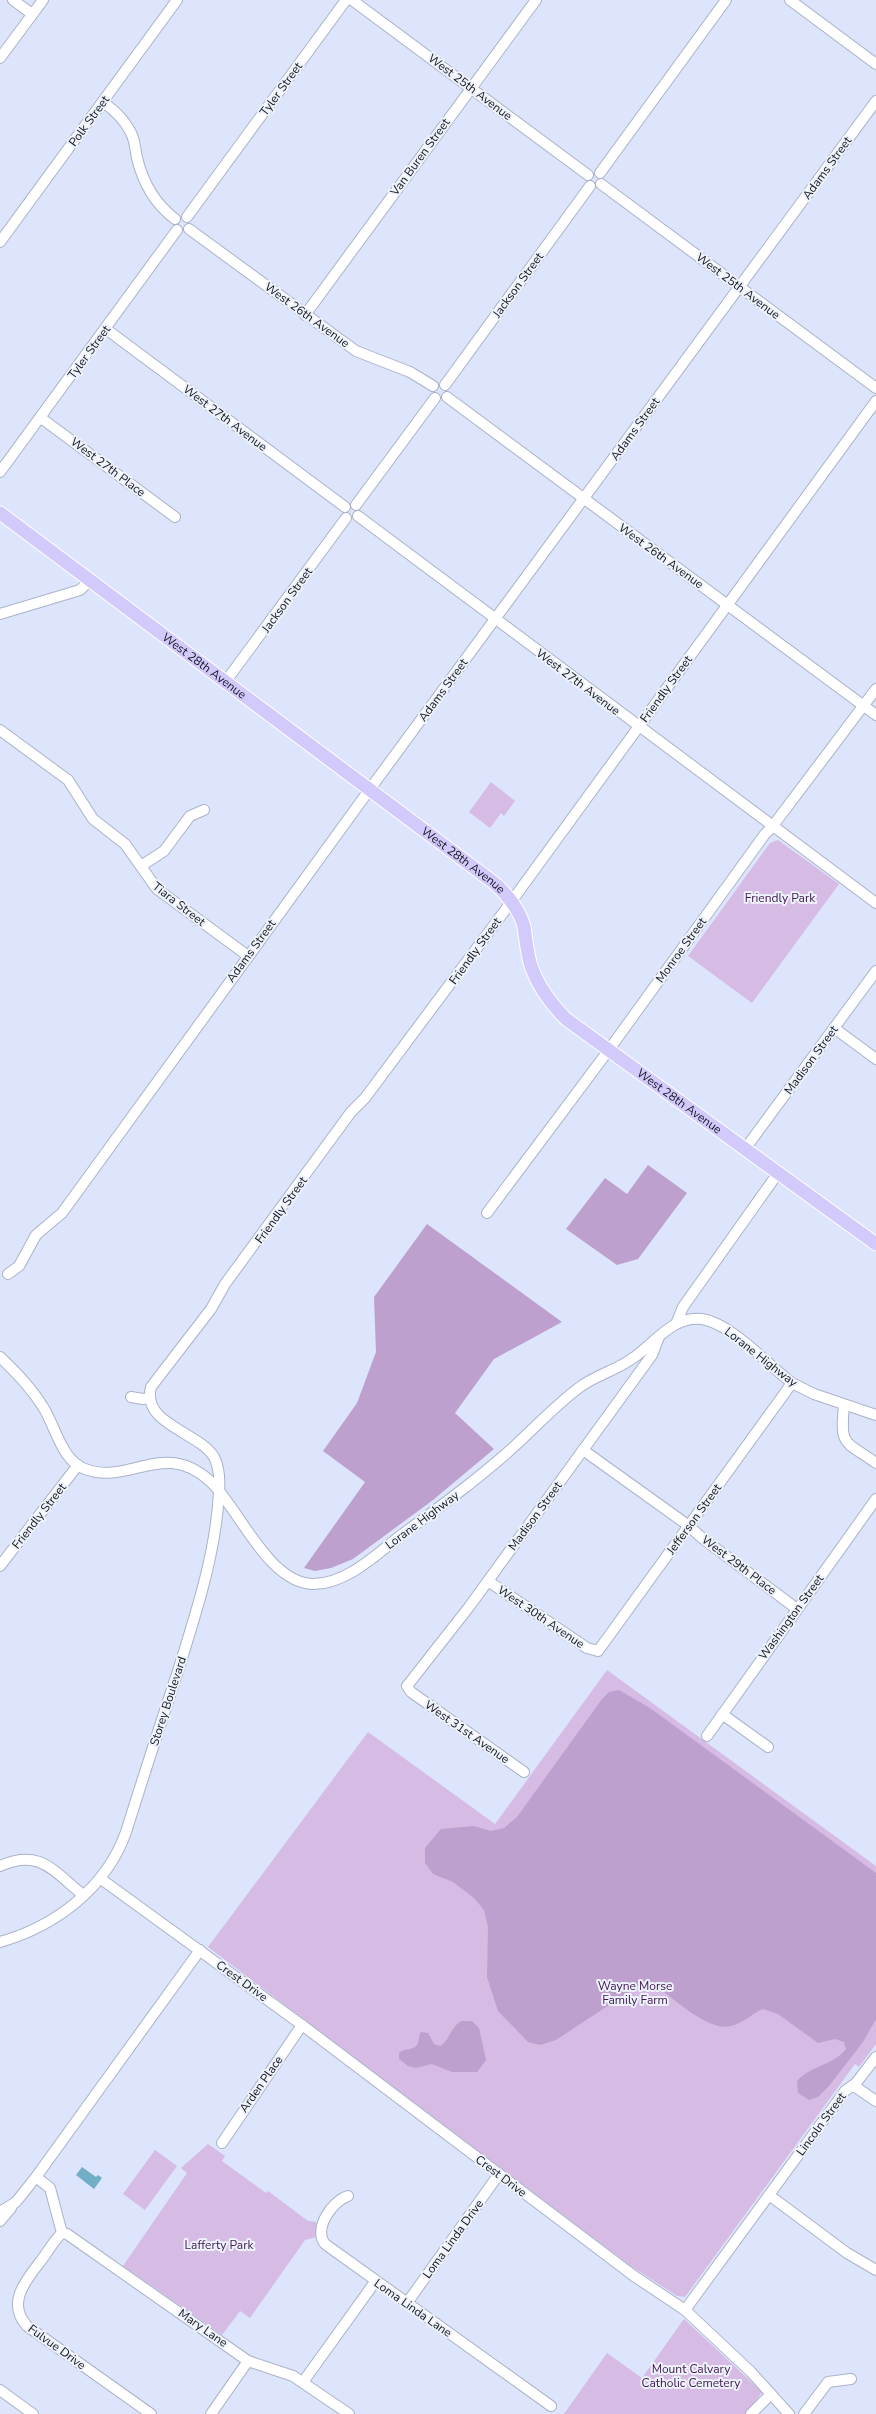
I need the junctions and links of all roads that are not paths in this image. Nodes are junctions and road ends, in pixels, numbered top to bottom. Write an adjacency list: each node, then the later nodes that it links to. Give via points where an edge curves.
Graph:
1 (13, 0): 9 (street)
2 (43, 0): 9 (street)
3 (177, 0): 13 (street, Polk Street)
4 (346, 0): 19 (street, Tyler Street)
5 (352, 0): 12 (street, West 25th Avenue)
6 (536, 0): 12 (street, Van Buren Street)
7 (726, 0): 15 (street)
8 (790, 0): 11 (street)
9 (32, 14): 10 (street)
10 (0, 58)
11 (876, 64)
12 (472, 88): 16 (street, West 25th Avenue); 25 (street, Van Buren Street)
13 (103, 102): 20 (street, via 116,112 130,131 142,178 148,190 156,202); 23 (street, Polk Street)
14 (876, 102): 24 (street, Adams Street)
15 (600, 173): 16 (street, via 593,172); 17 (street)
16 (588, 175): 18 (street)
17 (601, 184): 18 (street, via 596,187); 24 (street, West 25th Avenue)
18 (590, 186): 27 (street, Jackson Street)
19 (187, 217): 20 (street, via 180,216); 21 (street, via 190,222)
20 (175, 219): 22 (street, via 174,226)
21 (189, 229): 22 (street, via 184,232); 25 (street, West 26th Avenue)
22 (177, 230): 26 (street, Tyler Street)
23 (0, 242)
24 (740, 287): 29 (street, West 25th Avenue); 35 (street, Adams Street)
25 (305, 315): 28 (street, West 26th Avenue, via 356,351 410,372)
26 (106, 329): 33 (street, Tyler Street); 37 (street, West 27th Avenue)
27 (445, 385): 28 (street, via 438,383); 30 (street)
28 (433, 386): 31 (street, via 431,392)
29 (876, 388)
30 (447, 397): 31 (street, via 441,400); 35 (street, West 26th Avenue)
31 (435, 398): 36 (street)
32 (876, 401): 43 (street, Friendly Street)
33 (40, 418): 34 (street, Tyler Street); 40 (street, West 27th Place)
34 (0, 472)
35 (584, 499): 43 (street, West 26th Avenue); 45 (street, Adams Street)
36 (356, 505): 37 (street, via 350,503); 39 (street, via 360,510)
37 (345, 507): 41 (street, via 343,512)
38 (0, 514): 42 (main road, West 28th Avenue)
39 (358, 516): 41 (street, via 353,520); 45 (street, West 27th Avenue)
40 (175, 517)
41 (346, 518): 46 (street, Jackson Street)
42 (90, 580): 44 (street, via 80,590); 46 (main road, West 28th Avenue)
43 (728, 605): 48 (street, West 26th Avenue); 50 (street, Friendly Street)
44 (0, 614)
45 (494, 620): 50 (street, West 27th Avenue); 52 (street, Adams Street)
46 (226, 681): 52 (main road, West 28th Avenue)
47 (876, 689): 48 (street, Monroe Street)
48 (864, 706): 49 (street, West 26th Avenue); 54 (street, Monroe Street)
49 (876, 715)
50 (638, 727): 54 (street, West 27th Avenue); 56 (street, Friendly Street)
51 (0, 730): 55 (street, Tiara Street, via 68,780 93,819 124,842)
52 (370, 789): 56 (main road, West 28th Avenue, via 480,871 503,890); 58 (street, Adams Street)
53 (204, 810): 55 (street, via 190,816 166,848)
54 (772, 827): 57 (street, West 27th Avenue); 61 (street, Monroe Street, via 764,834)
55 (141, 866): 58 (street, Tiara Street, via 153,885 162,893)
56 (511, 902): 61 (main road, West 28th Avenue, via 522,922 531,967 546,995 566,1019); 73 (street, Friendly Street, via 365,1098 351,1112 225,1284 211,1309 156,1378 151,1387)
57 (876, 903)
58 (248, 956): 67 (street, Adams Street, via 62,1213 36,1235 19,1266)
59 (876, 971): 60 (street, Madison Street)
60 (834, 1028): 62 (street); 63 (street, Madison Street)
61 (608, 1051): 63 (main road, West 28th Avenue); 65 (street, Monroe Street)
62 (876, 1059)
63 (745, 1149): 64 (main road, West 28th Avenue)
64 (778, 1173): 66 (main road, West 28th Avenue); 68 (street, via 688,1300)
65 (487, 1213)
66 (876, 1244)
67 (8, 1274)
68 (676, 1324): 69 (street, Lorane Highway); 71 (street, Lorane Highway, via 693,1319 718,1324 736,1335)
69 (660, 1335): 76 (street, Madison Street, via 652,1355); 79 (street, Lorane Highway, via 629,1361 582,1385 506,1453 443,1504 342,1577 311,1584 297,1580 283,1571 268,1558)
70 (0, 1358): 78 (street, via 43,1407 62,1445)
71 (792, 1383): 74 (street, Lorane Highway); 81 (street, Jefferson Street)
72 (130, 1397): 73 (street)
73 (150, 1398): 79 (street, via 153,1407 161,1416 213,1455 219,1476)
74 (844, 1405): 75 (street, Lorane Highway); 77 (street, via 841,1431 844,1439)
75 (876, 1415)
76 (583, 1450): 81 (street, West 29th Place); 83 (street, Madison Street)
77 (876, 1463)
78 (78, 1466): 79 (street, Lorane Highway, via 92,1471 112,1472 158,1463 174,1463 202,1475); 82 (street, Friendly Street)
79 (219, 1492): 92 (street, Storey Boulevard, via 202,1595 124,1838)
80 (876, 1499): 84 (street, Washington Street)
81 (689, 1526): 84 (street, West 29th Place); 85 (street, Jefferson Street, via 600,1650)
82 (0, 1566)
83 (488, 1581): 85 (street, West 30th Avenue); 86 (street, Madison Street, via 408,1684 407,1688)
84 (797, 1609): 87 (street, Washington Street)
85 (594, 1652)
86 (411, 1692): 90 (street, West 31st Avenue)
87 (722, 1714): 88 (street, Washington Street); 89 (street)
88 (707, 1736)
89 (768, 1747)
90 (524, 1772)
91 (0, 1866): 93 (street, via 19,1859 33,1859 47,1866)
92 (101, 1879): 93 (street, Storey Boulevard); 95 (street, Crest Drive)
93 (83, 1895): 94 (street, Storey Boulevard, via 54,1920)
94 (0, 1942)
95 (200, 1950): 96 (street, Crest Drive); 102 (street)
96 (302, 2025): 100 (street, Arden Place); 101 (street, Crest Drive)
97 (876, 2057): 98 (street, Lincoln Street)
98 (852, 2086): 99 (street); 103 (street, Lincoln Street, via 845,2090)
99 (876, 2101)
100 (222, 2143)
101 (499, 2174): 111 (street, Loma Linda Drive); 112 (street, Crest Drive, via 634,2276)
102 (36, 2177): 105 (street); 108 (street, via 50,2188)
103 (769, 2195): 109 (street, via 847,2253); 112 (street, Lincoln Street)
104 (348, 2196): 110 (street, Loma Linda Lane, via 337,2201 323,2222 321,2237 329,2248)
105 (16, 2202): 106 (street); 107 (street)
106 (0, 2212)
107 (0, 2221)
108 (62, 2233): 113 (street, Mary Lane, via 135,2280); 120 (street, Fulvue Drive, via 23,2285 17,2303 19,2315 27,2326)
109 (876, 2270)
110 (376, 2282): 111 (street, Loma Linda Lane); 115 (street)
111 (407, 2303): 118 (street, Loma Linda Lane)
112 (685, 2310): 117 (street, Crest Drive)
113 (248, 2362): 115 (street, Mary Lane); 121 (street)
114 (851, 2379): 125 (street, via 828,2382)
115 (304, 2382): 122 (street, Mary Lane)
116 (0, 2390): 119 (street)
117 (771, 2394): 123 (street); 124 (street, Crest Drive)
118 (551, 2406)
119 (33, 2414)
120 (151, 2414)
121 (211, 2414)
122 (349, 2414)
123 (751, 2414)
124 (790, 2414)
125 (804, 2414)

